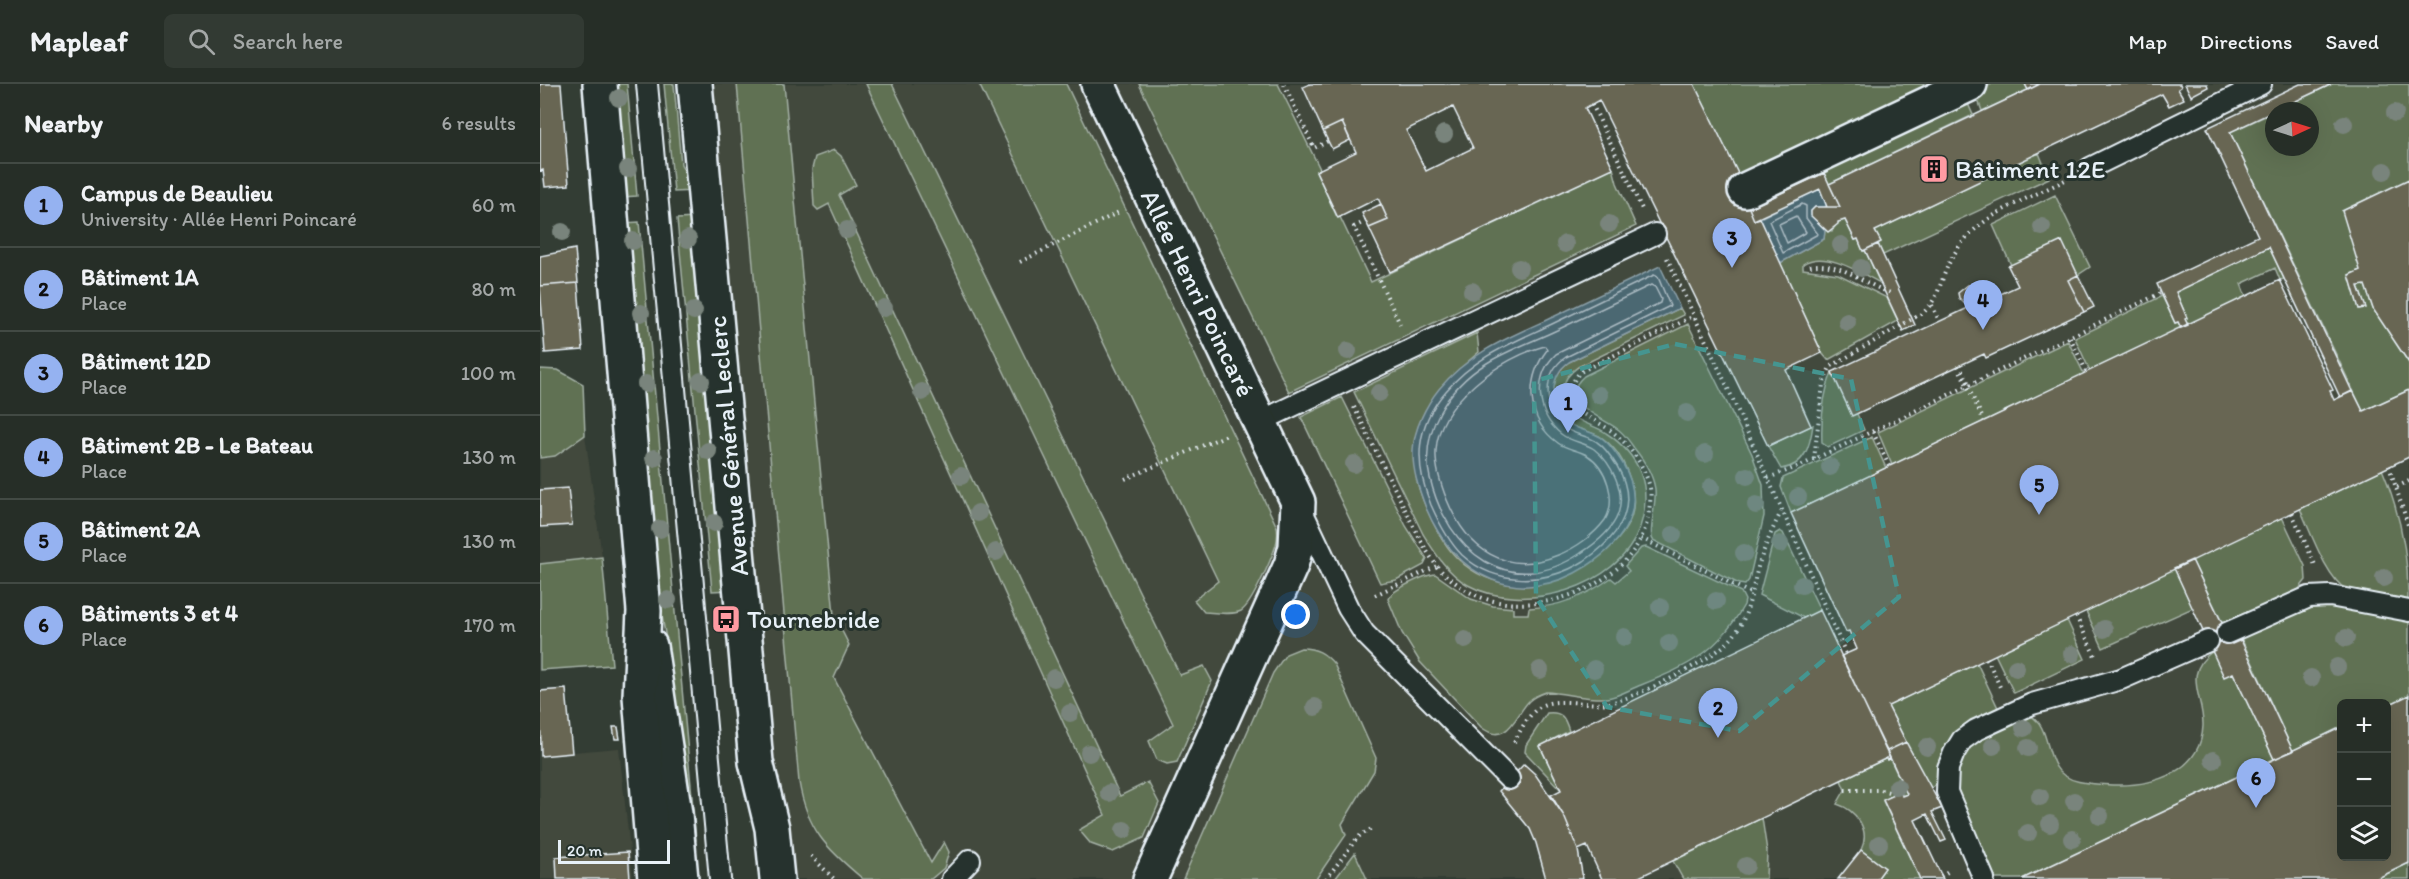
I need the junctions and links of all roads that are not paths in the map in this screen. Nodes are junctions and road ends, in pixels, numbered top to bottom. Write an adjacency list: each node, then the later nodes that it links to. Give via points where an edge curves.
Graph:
1 (600, 84): 12 (main road)
2 (647, 84): 20 (lane, Avenue Général Leclerc)
3 (695, 84): 21 (main road, Avenue Général Leclerc, via 756,762 772,828)
4 (1098, 84): 10 (main road, Allée Henri Poincaré)
5 (1970, 84): 8 (main road)
6 (2261, 84): 7 (lane)
7 (2090, 168)
8 (1745, 189)
9 (1655, 234): 10 (lane)
10 (1259, 422): 11 (main road, Allée Henri Poincaré)
11 (1298, 502): 16 (lane, Allée Henri Poincaré, via 1348,608 1364,633); 23 (main road, Allée Henri Poincaré, via 1291,565)
12 (644, 611): 18 (main road, via 640,696); 19 (main road, via 666,748)
13 (2409, 611): 14 (lane, via 2330,596 2309,597)
14 (2226, 633)
15 (2208, 641): 24 (lane, via 2121,679 2032,704 1962,740 1948,768 1947,792)
16 (1503, 774)
17 (970, 860): 22 (lane)
18 (655, 879)
19 (681, 879)
20 (720, 879)
21 (777, 879)
22 (952, 879)
23 (1150, 879)
24 (1984, 879)

